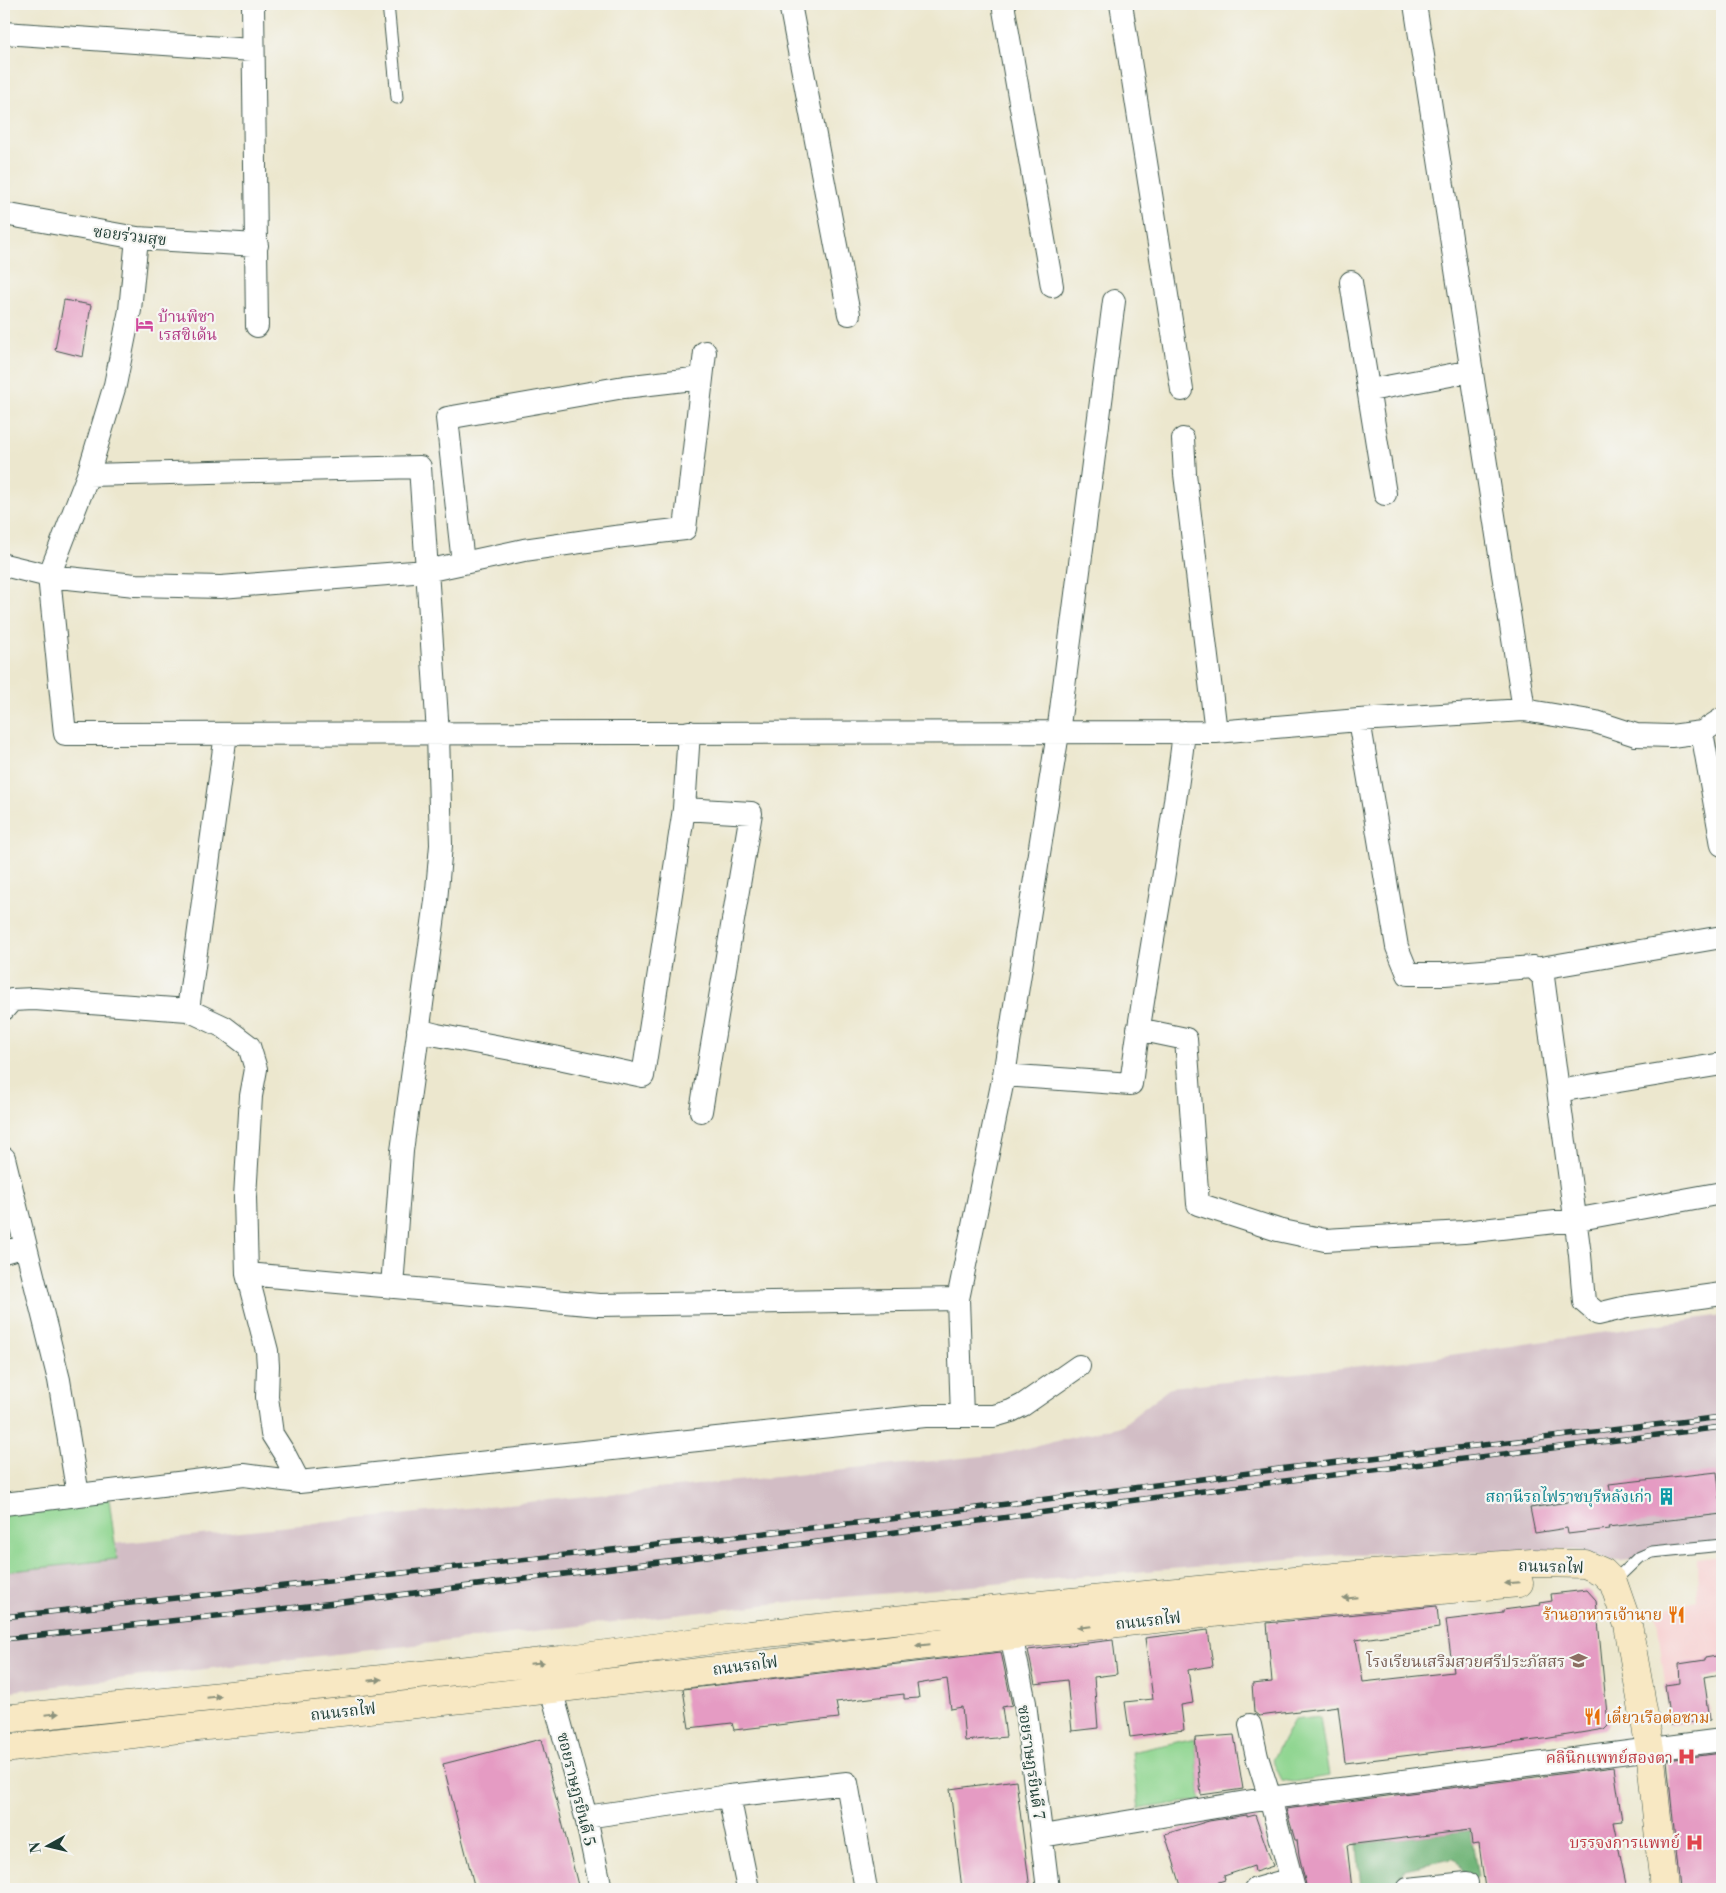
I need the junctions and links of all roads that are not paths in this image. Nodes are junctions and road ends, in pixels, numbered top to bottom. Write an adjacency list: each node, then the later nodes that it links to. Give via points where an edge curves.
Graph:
1 (253, 4): 8 (street)
2 (388, 4): 9 (lane)
3 (790, 4): 16 (street)
4 (1003, 4): 14 (street)
5 (1121, 4): 21 (street)
6 (1415, 4): 19 (street)
7 (4, 33): 8 (street)
8 (252, 50): 12 (street)
9 (397, 98)
10 (4, 214): 11 (street, ซอยร่วมสุข)
11 (137, 238): 12 (street, ซอยร่วมสุข); 24 (street, via 130,310 115,385)
12 (257, 246): 17 (street)
13 (1351, 282): 22 (street)
14 (1052, 286)
15 (1114, 301): 35 (street)
16 (849, 314)
17 (257, 326)
18 (704, 352): 20 (street)
19 (1472, 371): 22 (street); 30 (street)
20 (702, 378): 26 (street, via 685,529 534,549); 26 (street, via 624,387 447,418)
21 (1182, 390)
22 (1370, 390): 25 (street)
23 (1183, 439): 37 (street)
24 (88, 474): 28 (street, via 420,467); 29 (street)
25 (1385, 494)
26 (463, 563): 28 (street)
27 (4, 565): 29 (street)
28 (426, 571): 29 (street, via 221,586 135,585); 33 (street)
29 (49, 576): 39 (street, via 65,734)
30 (1524, 710): 32 (street); 38 (street, via 1596,722 1636,735 1671,736)
31 (1722, 719): 38 (street)
32 (1359, 720): 37 (street); 43 (street, via 1396,947 1408,974)
33 (438, 732): 34 (street); 39 (street); 47 (street, via 441,845)
34 (689, 732): 35 (street); 40 (street)
35 (1058, 732): 36 (street); 49 (street)
36 (1184, 732): 37 (street); 46 (street, via 1177,794)
37 (1216, 732)
38 (1702, 732): 41 (street)
39 (226, 734): 45 (street)
40 (684, 809): 47 (street, via 643,1076); 51 (street, via 751,813)
41 (1722, 845)
42 (1722, 937): 43 (street)
43 (1535, 969): 50 (street, via 1543,977)
44 (4, 1009): 45 (street, via 12,1000 34,999)
45 (188, 1010): 56 (street, via 224,1027 249,1046 256,1070 251,1096 245,1197)
46 (1138, 1028): 49 (street, via 1131,1084); 54 (street, via 1186,1039 1198,1204 1278,1230 1325,1240 1464,1232)
47 (418, 1030): 57 (street, via 402,1151)
48 (1722, 1064): 50 (street)
49 (1004, 1075): 59 (street)
50 (1558, 1092): 54 (street)
51 (701, 1111)
52 (4, 1158): 55 (street)
53 (1722, 1193): 54 (street)
54 (1574, 1220): 58 (street, via 1584,1302 1598,1314)
55 (14, 1249): 63 (street, via 59,1380)
56 (247, 1274): 57 (street); 62 (street, via 267,1351 267,1397 272,1434)
57 (392, 1287): 59 (street, via 599,1304)
58 (1722, 1294)
59 (958, 1299): 61 (street)
60 (1079, 1366): 61 (street, via 1011,1411 994,1416)
61 (962, 1416): 62 (street, via 925,1416)
62 (299, 1482): 63 (street, via 244,1475)
63 (78, 1495): 64 (street)
64 (4, 1504)
65 (1722, 1545): 66 (lane, via 1652,1552 1638,1558)
66 (1613, 1582): 67 (street); 68 (street, ถนนรถไฟ, via 1603,1572 1585,1564 1532,1563 1346,1576)
67 (1628, 1625): 69 (street, ถนนรถไฟ, one-way to 69, via 1609,1597 1598,1588 1586,1582 1562,1579); 76 (street)
68 (749, 1635): 70 (street); 72 (street, ถนนรถไฟ, one-way to 68, via 561,1660)
69 (1011, 1635): 70 (street, ถนนรถไฟ, one-way to 70); 80 (street, ซอยราษฎรยินดี 7, via 1025,1703)
70 (752, 1664): 71 (street, ถนนรถไฟ)
71 (552, 1689): 75 (street, ถนนรถไฟ); 79 (street, ซอยราษฎรยินดี 5)
72 (4, 1719)
73 (1250, 1725): 78 (street)
74 (1722, 1740): 76 (street)
75 (4, 1749)
76 (1650, 1749): 78 (street); 89 (street)
77 (729, 1796): 79 (street); 84 (street); 85 (street, via 847,1783)
78 (1270, 1798): 80 (street); 82 (street)
79 (586, 1817): 83 (street, ซอยราษฎรยินดี 5)
80 (1042, 1836): 86 (street, ซอยราษฎรยินดี 7)
81 (1467, 1883): 88 (street)
82 (1293, 1884): 87 (street)
83 (601, 1889)
84 (748, 1889)
85 (866, 1889)
86 (1048, 1889)
87 (1256, 1889)
88 (1408, 1889)
89 (1664, 1889)

